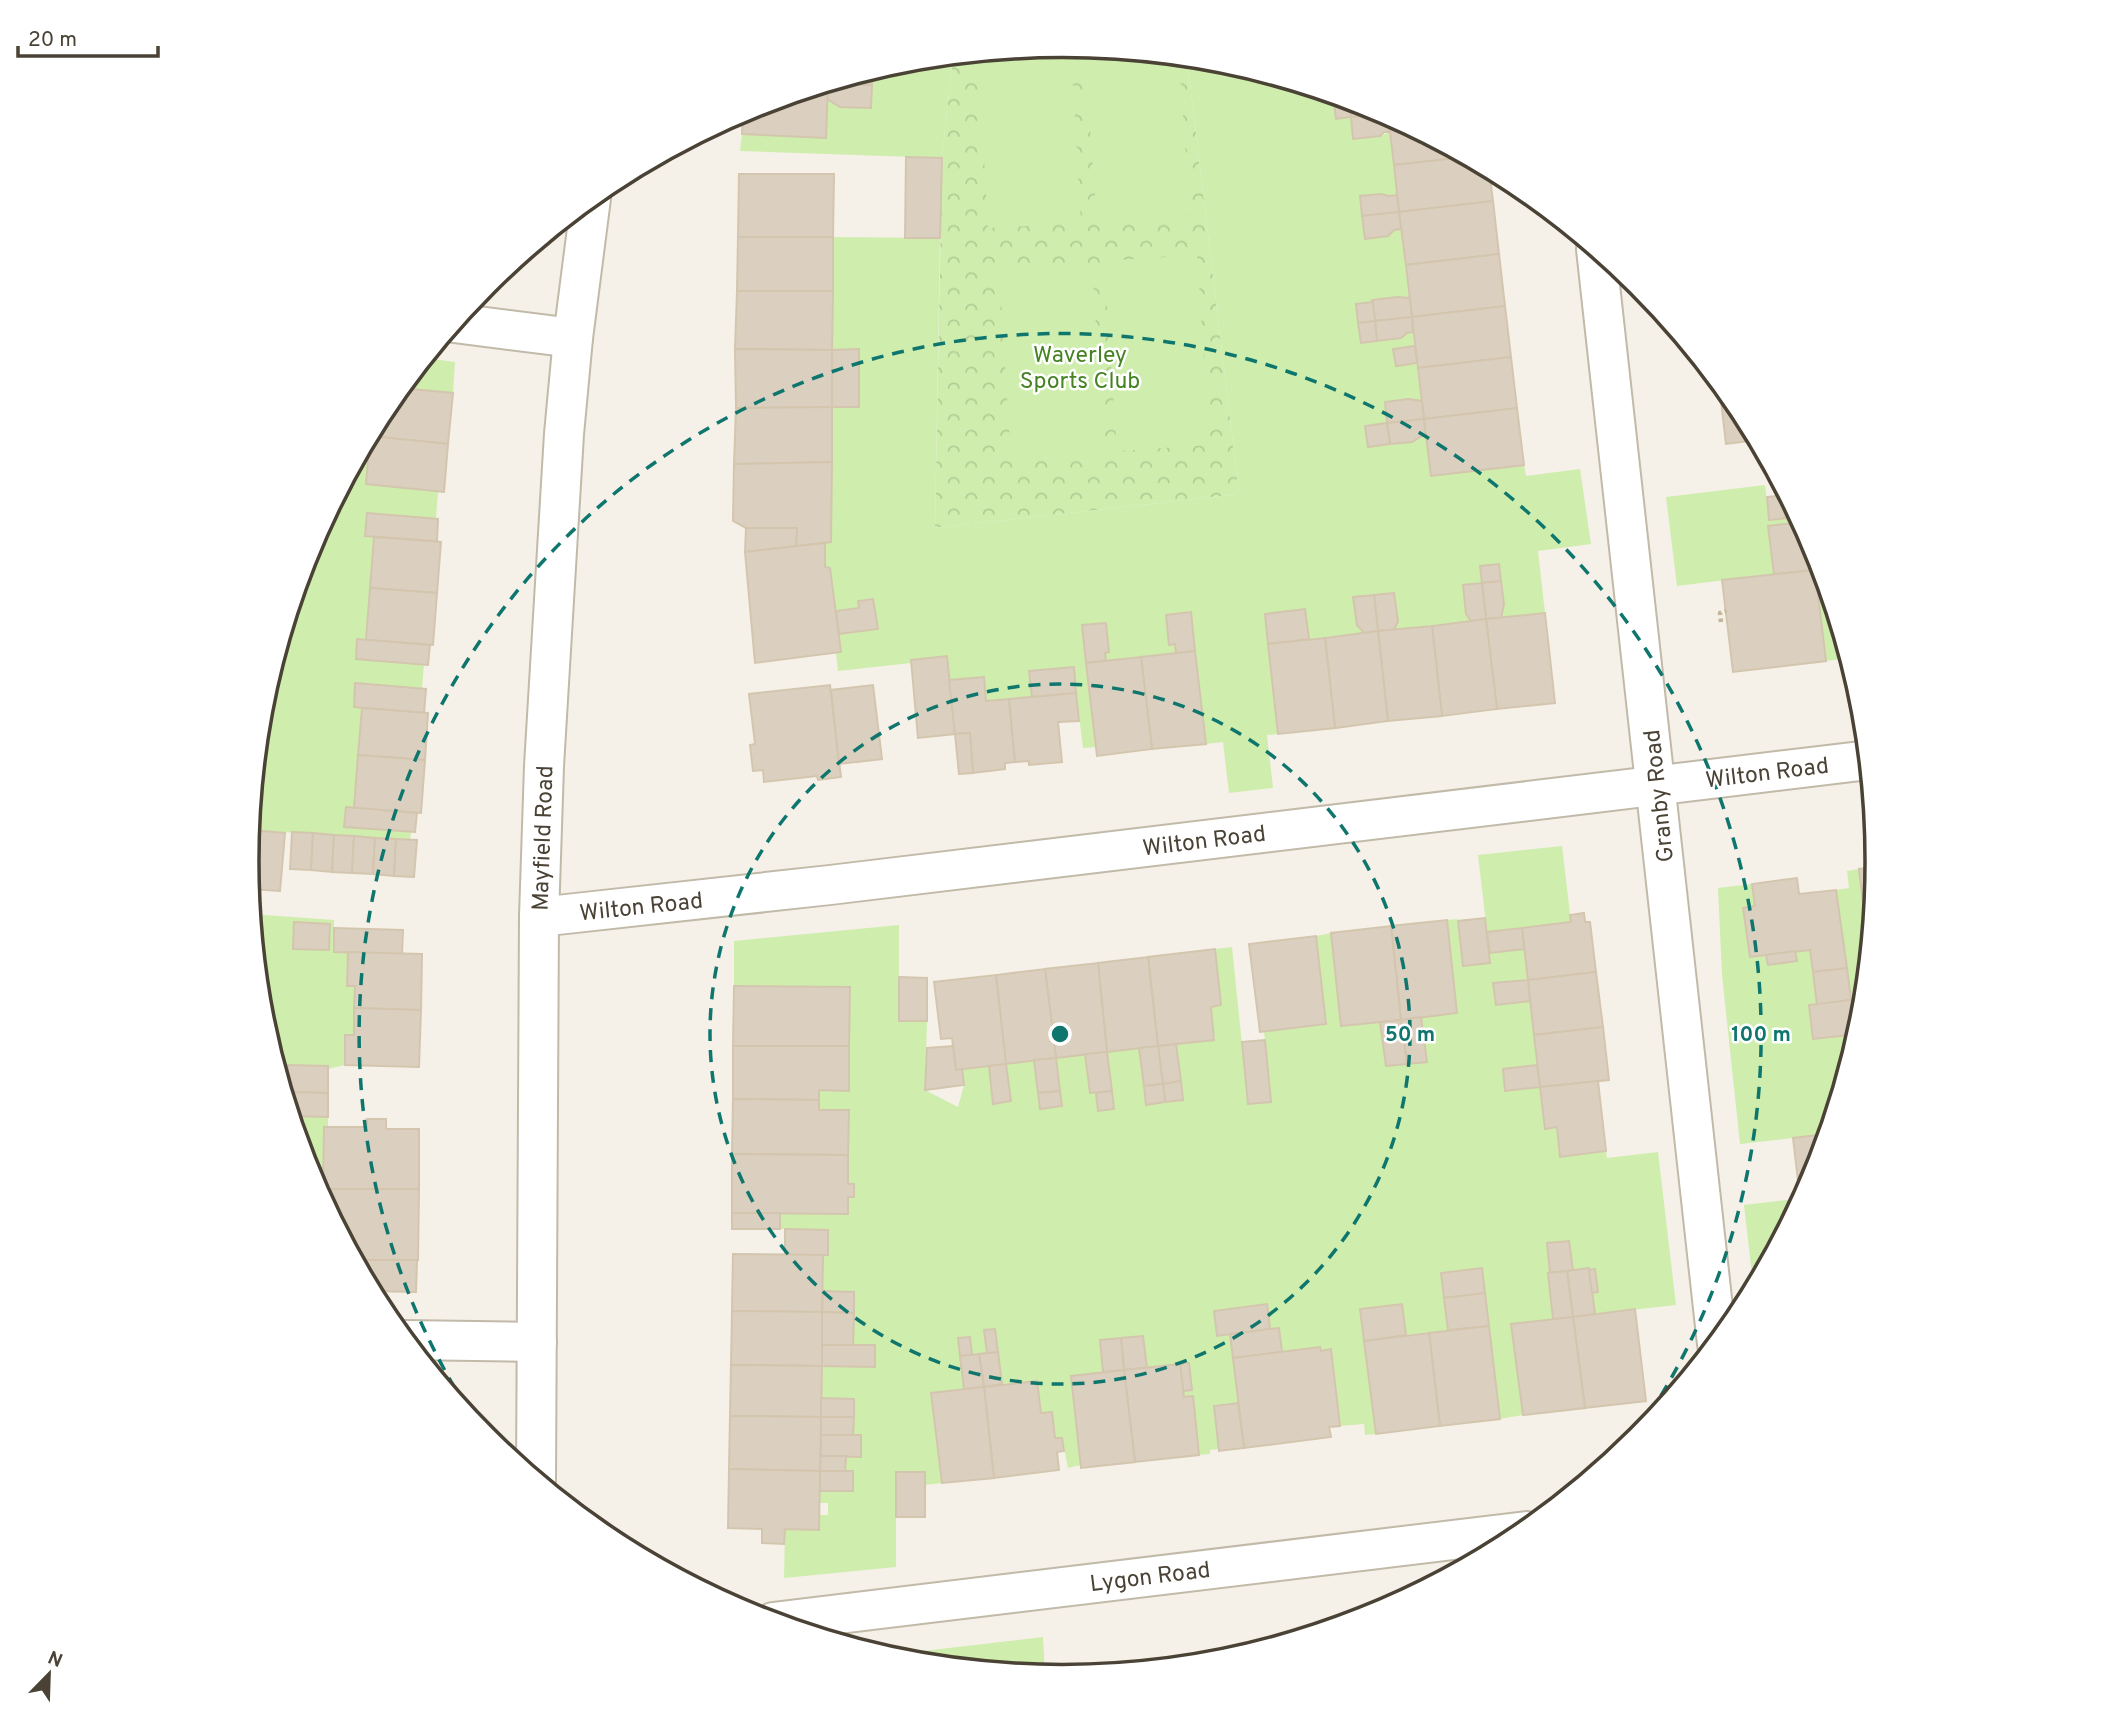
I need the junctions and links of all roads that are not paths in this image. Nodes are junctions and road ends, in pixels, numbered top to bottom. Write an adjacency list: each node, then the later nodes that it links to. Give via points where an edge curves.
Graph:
1 (589, 212): 4 (street, Mayfield Road)
2 (1597, 262): 6 (street, Granby Road)
3 (465, 324): 4 (street)
4 (573, 338): 7 (street, Mayfield Road, via 557,544)
5 (1859, 761): 6 (street, Wilton Road)
6 (1657, 786): 7 (street, Wilton Road); 8 (street, Granby Road)
7 (539, 916): 10 (street, Mayfield Road)
8 (1715, 1330)
9 (417, 1340): 10 (street)
10 (537, 1342): 11 (street, Mayfield Road)
11 (536, 1469)
12 (1503, 1534): 13 (street, Lygon Road)
13 (795, 1619)

